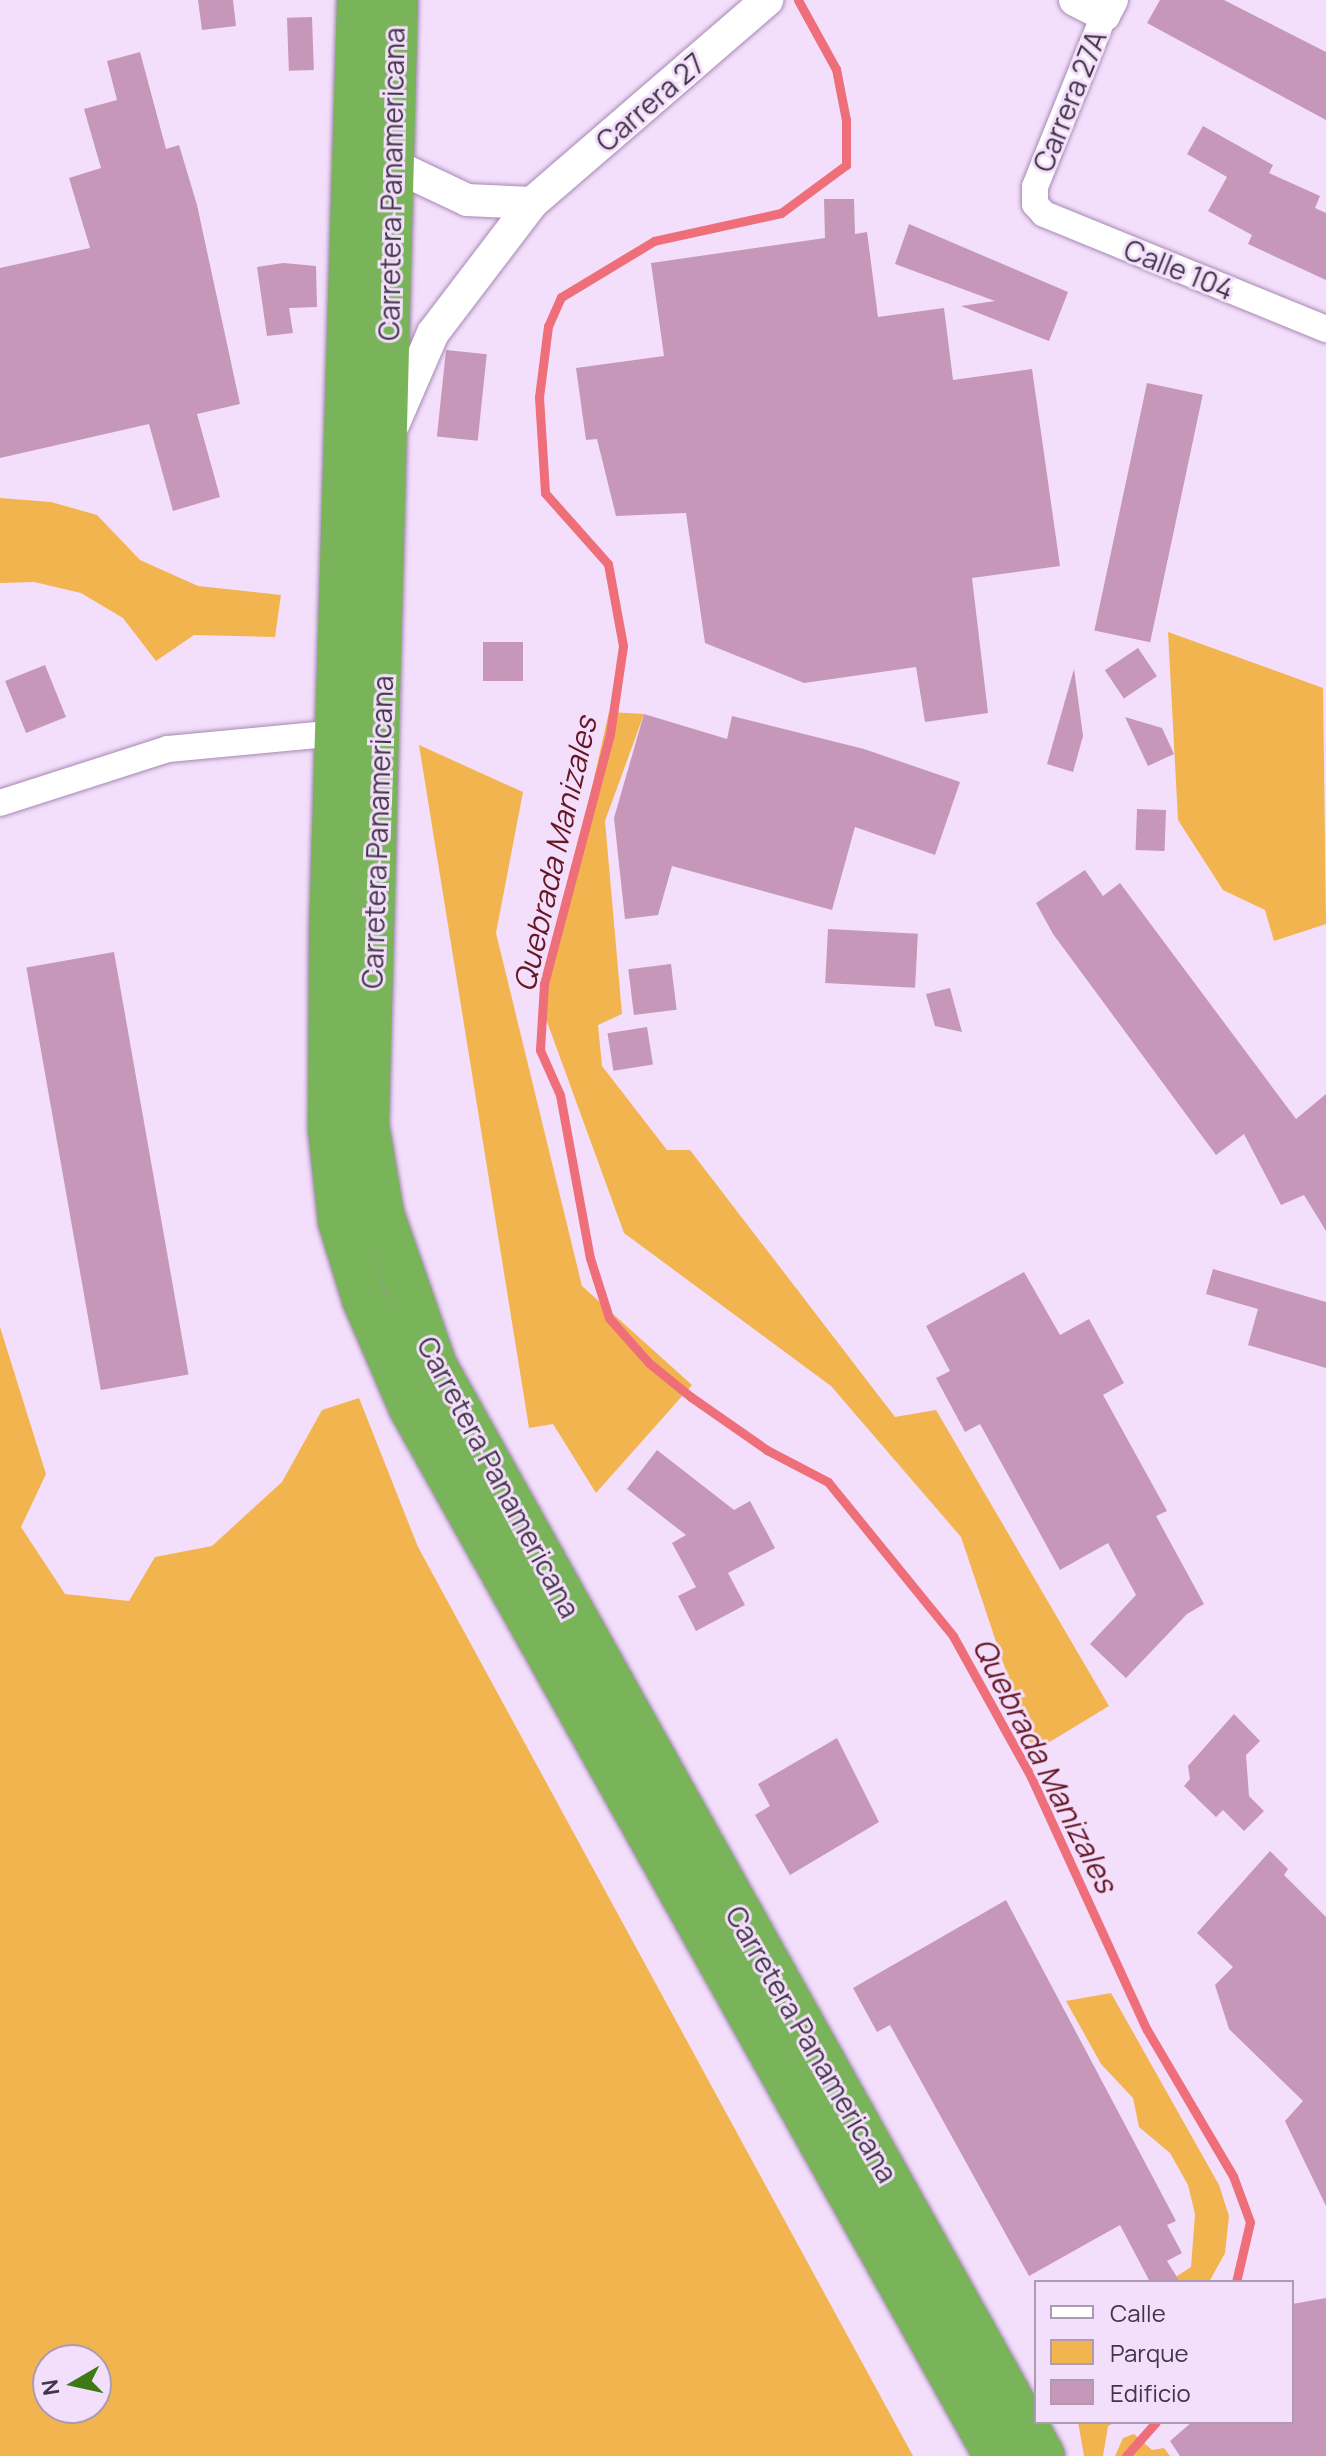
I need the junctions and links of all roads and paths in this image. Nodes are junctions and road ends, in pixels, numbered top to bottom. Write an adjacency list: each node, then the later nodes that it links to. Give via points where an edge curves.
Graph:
1 (359, 0): 11 (highway, Carretera Panamericana)
2 (396, 0): 6 (highway, Carretera Panamericana)
3 (1075, 0): 4 (street)
4 (1108, 8): 8 (street, Carrera 27A, via 1035,187)
5 (757, 10): 7 (street, Carrera 27)
6 (391, 164): 7 (street, via 467,200); 10 (highway, Carretera Panamericana)
7 (532, 203): 10 (street, Carrera 27, via 433,333 412,372)
8 (1035, 204): 9 (street, Calle 104, via 1044,214)
9 (1326, 329)
10 (385, 448): 14 (highway, Carretera Panamericana, via 367,1125 382,1214 402,1283 435,1366)
11 (338, 733): 12 (street, via 168,749); 13 (highway, Carretera Panamericana, via 330,1129 340,1221 364,1299 411,1408)
12 (0, 803)
13 (996, 2456)
14 (1043, 2456)

